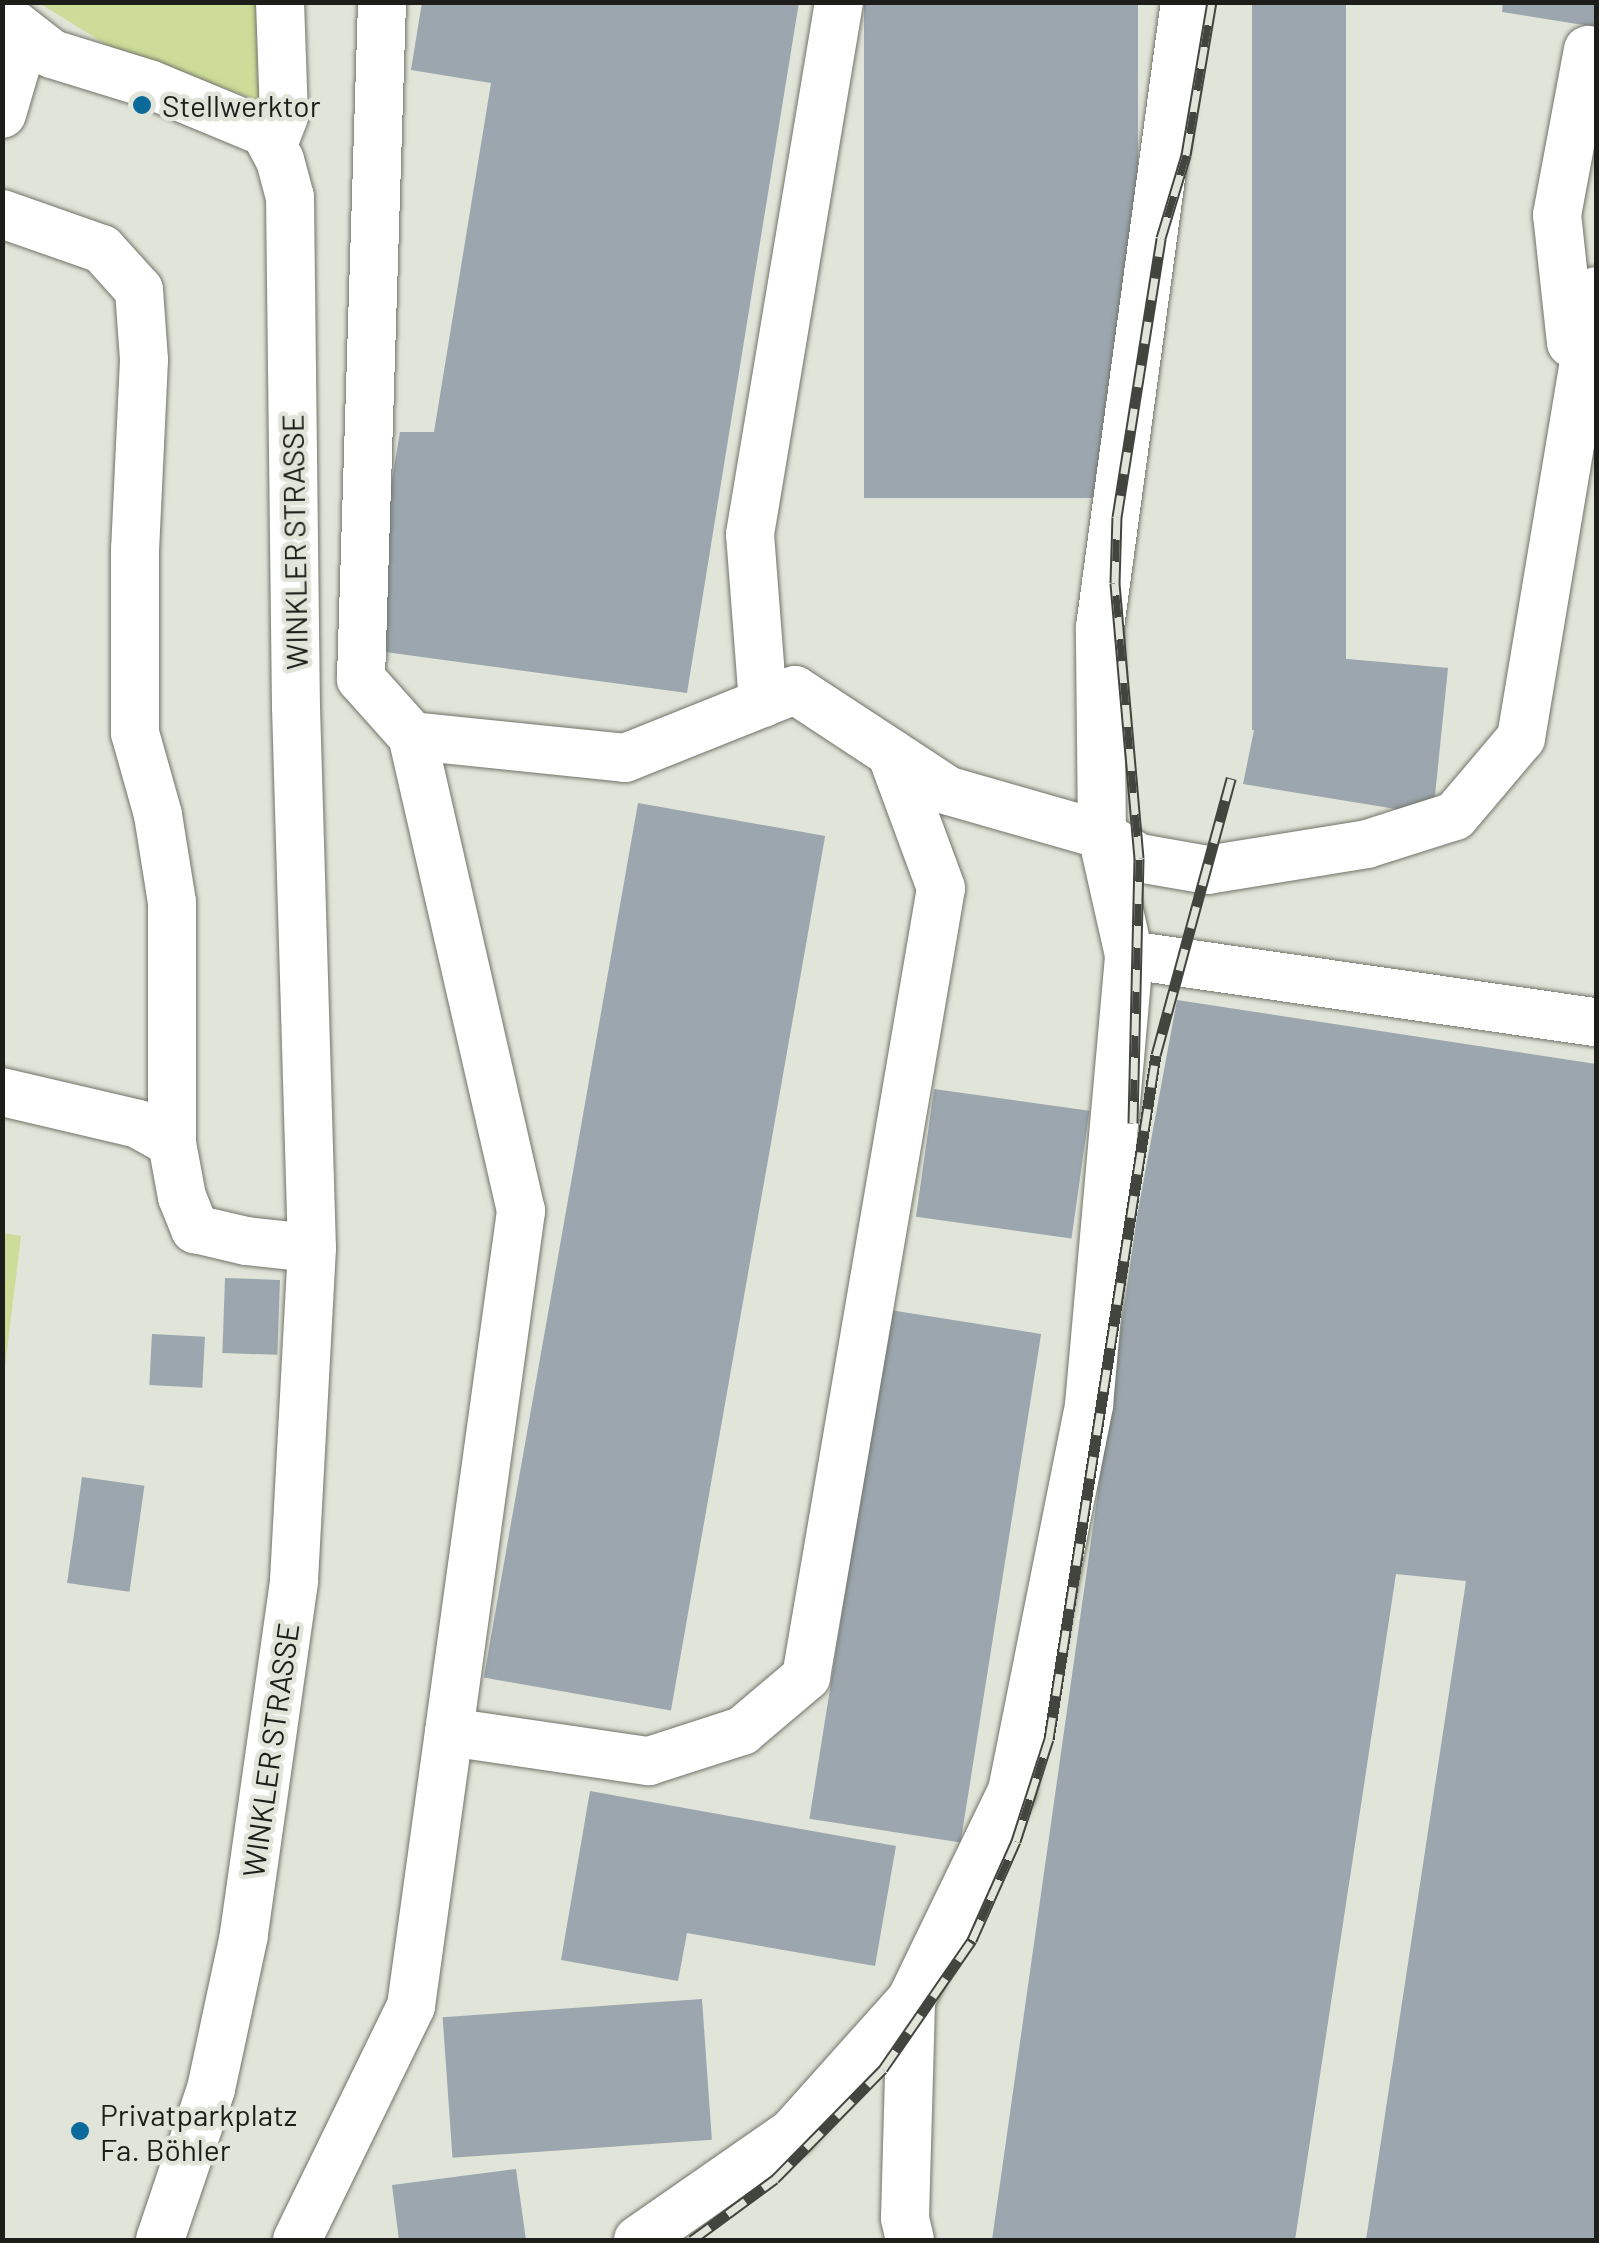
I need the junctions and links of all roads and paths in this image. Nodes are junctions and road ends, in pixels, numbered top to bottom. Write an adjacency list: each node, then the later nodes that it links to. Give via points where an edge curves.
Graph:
1 (280, 2): 8 (street, via 284,116)
2 (382, 2): 13 (street, via 362,679)
3 (839, 2): 12 (street, via 750,534)
4 (1185, 2): 15 (street, via 1100,627)
5 (14, 25): 7 (street); 8 (street, via 52,54 250,125)
6 (1588, 50): 11 (street, via 1557,215)
7 (2, 114)
8 (274, 145): 20 (street, WINKLER STRASSE, via 290,197)
9 (2, 214): 19 (street, via 102,249 140,290 135,733 172,902)
10 (1596, 291): 11 (street)
11 (1578, 402): 15 (street, via 1521,738 1455,816 1367,844 1206,870 1139,858)
12 (763, 703): 13 (street, via 625,758); 14 (street, via 795,690)
13 (412, 736): 21 (street, via 522,1211)
14 (890, 753): 15 (street, via 949,791); 21 (street, via 941,888 806,1677 742,1731 649,1761)
15 (1102, 835): 16 (street)
16 (1129, 955): 17 (street); 22 (street, via 1088,1405 1012,1791)
17 (1596, 1022)
18 (2, 1092): 19 (street, via 138,1124)
19 (172, 1143): 20 (street, via 195,1229)
20 (312, 1248): 23 (street, WINKLER STRASSE, via 294,1582 244,1935 211,2089)
21 (449, 1732): 24 (street, via 411,2006)
22 (912, 2000): 25 (street, via 792,2133); 26 (street, via 905,2218)
23 (160, 2240)
24 (297, 2240)
25 (638, 2240)
26 (910, 2240)

